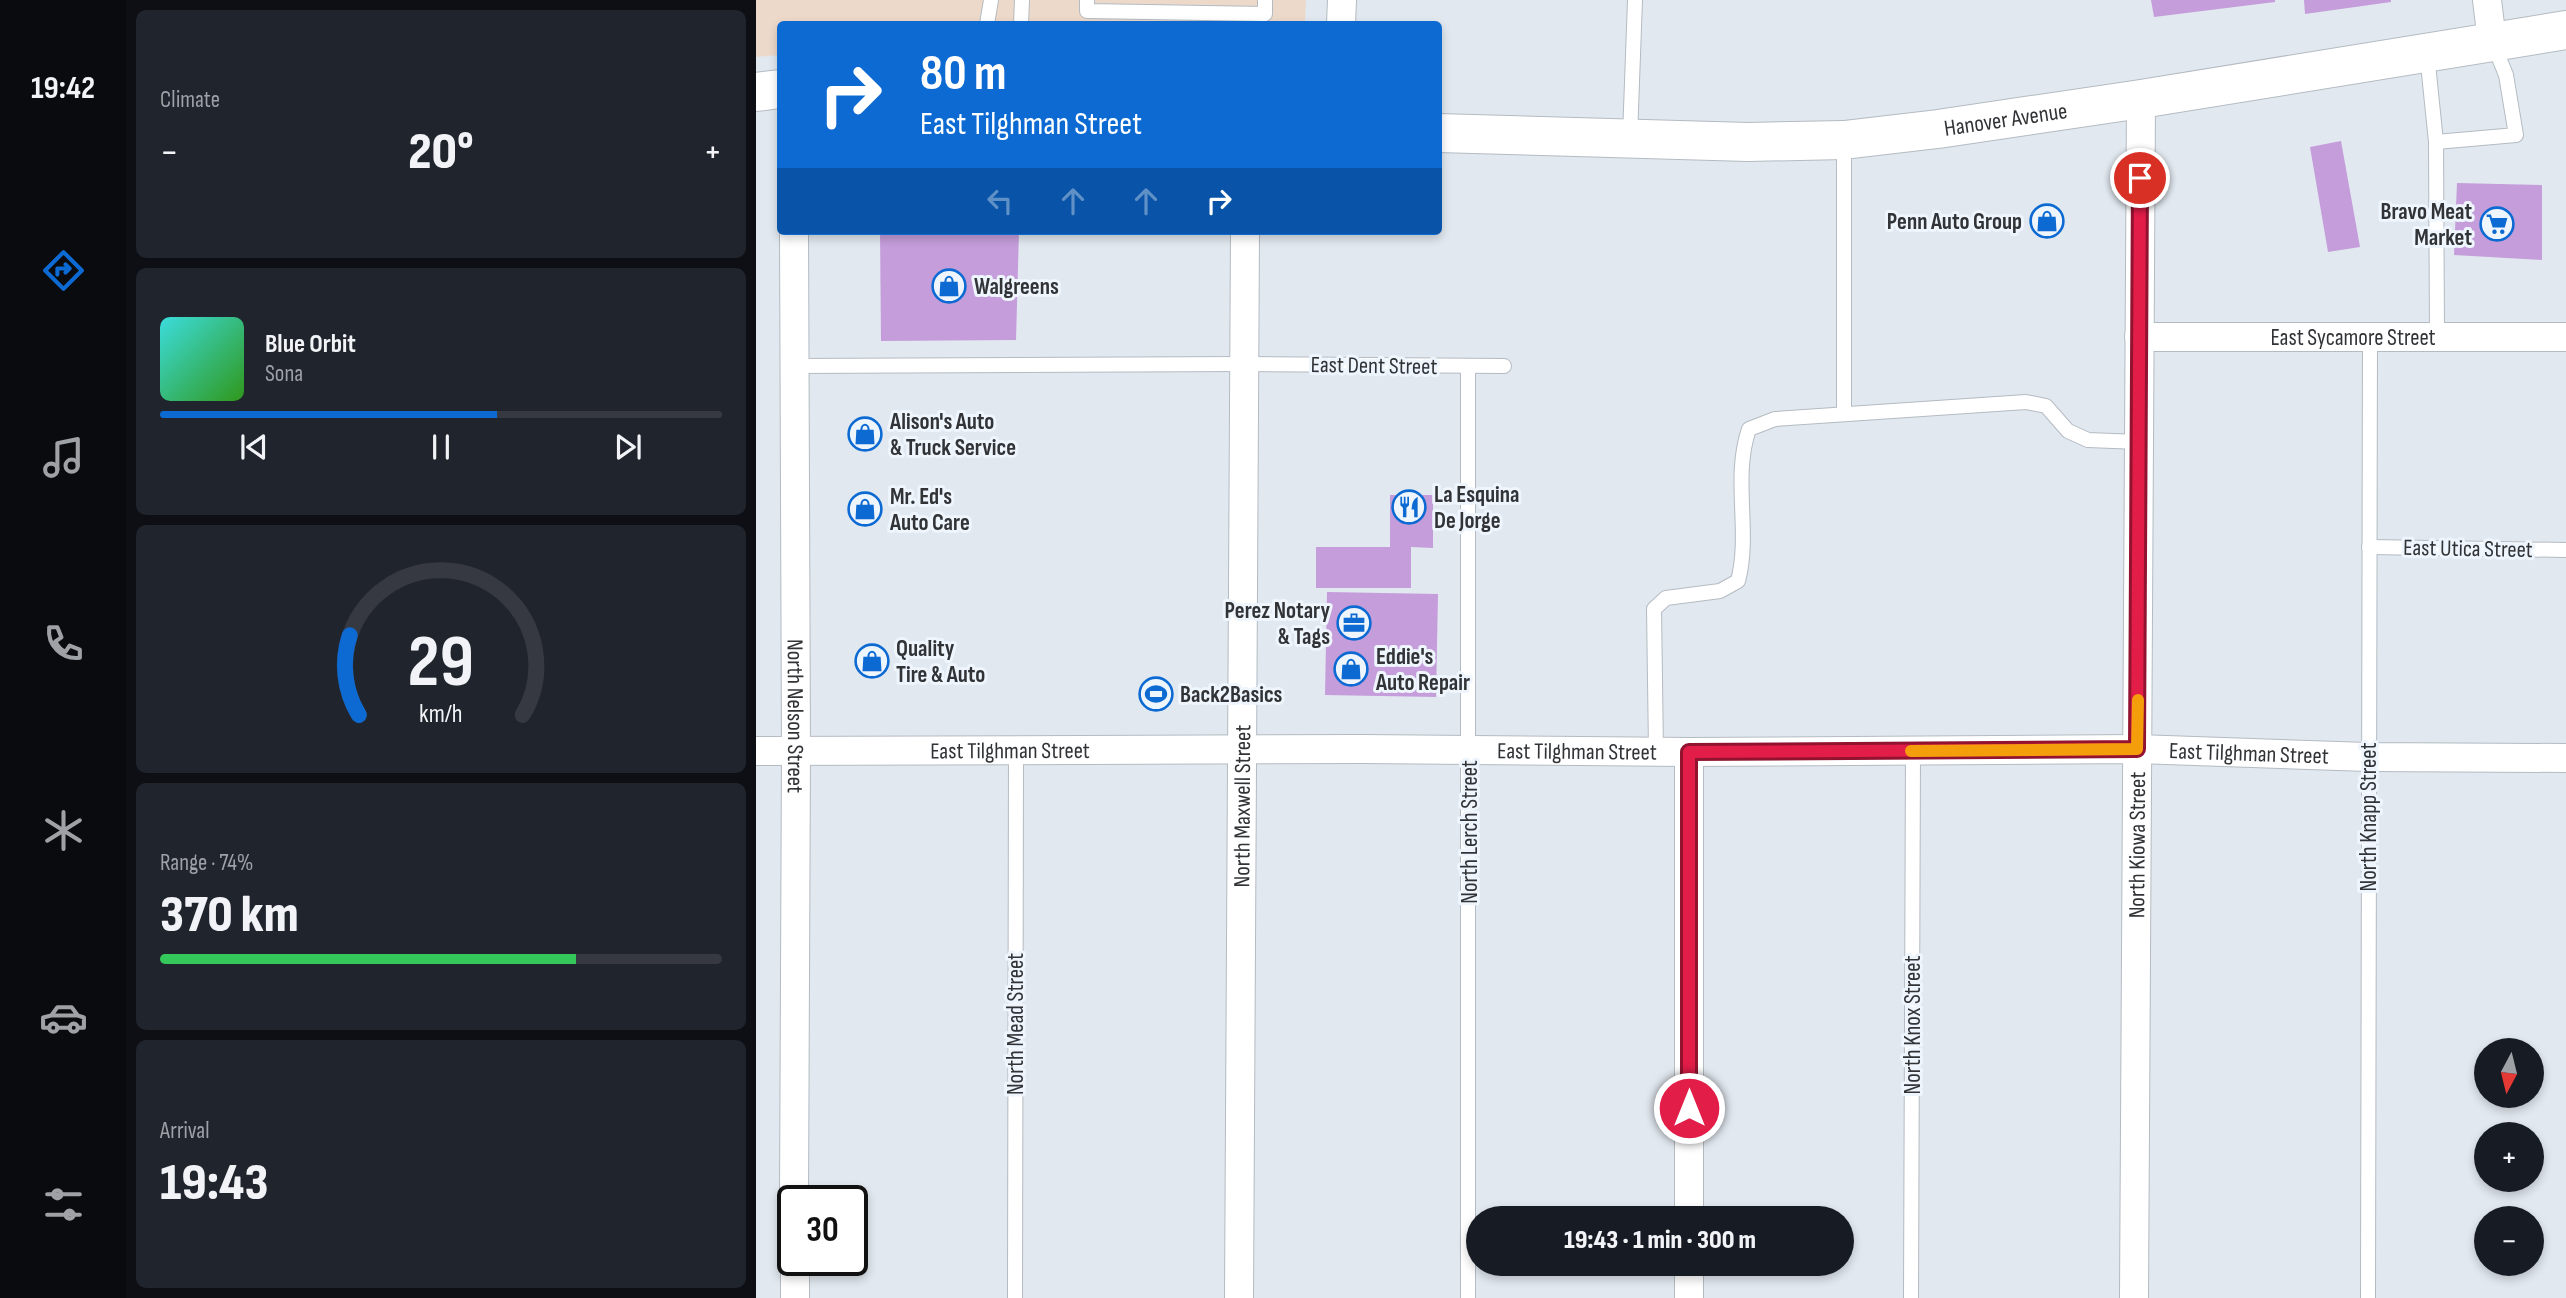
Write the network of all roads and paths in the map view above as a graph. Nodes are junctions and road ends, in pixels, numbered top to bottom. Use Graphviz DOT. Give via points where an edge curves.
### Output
graph roads {
  1 [pos="991,0"];
  2 [pos="1022,0"];
  3 [pos="1087,0"];
  4 [pos="1265,0"];
  5 [pos="1342,0"];
  6 [pos="1635,0"];
  7 [pos="2487,0"];
  8 [pos="988,21"];
  9 [pos="1020,21"];
  10 [pos="1341,21"];
  11 [pos="2566,30"];
  12 [pos="2492,41"];
  13 [pos="2427,54"];
  14 [pos="777,89"];
  15 [pos="756,92"];
  16 [pos="2140,99"];
  17 [pos="1442,133"];
  18 [pos="1630,139"];
  19 [pos="1844,140"];
  20 [pos="2436,142"];
  21 [pos="794,235"];
  22 [pos="1245,235"];
  23 [pos="2139,337"];
  24 [pos="2370,337"];
  25 [pos="2437,337"];
  26 [pos="2566,337"];
  27 [pos="1244,364"];
  28 [pos="795,366"];
  29 [pos="1468,366"];
  30 [pos="1504,366"];
  31 [pos="1844,414"];
  32 [pos="2139,442"];
  33 [pos="2369,547"];
  34 [pos="2566,550"];
  35 [pos="2137,749"];
  36 [pos="1469,750"];
  37 [pos="756,751"];
  38 [pos="796,751"];
  39 [pos="1016,751"];
  40 [pos="1241,751"];
  41 [pos="1656,751"];
  42 [pos="1913,751"];
  43 [pos="1689,752"];
  44 [pos="2368,757"];
  45 [pos="2566,758"];
  46 [pos="794,1185"];
  47 [pos="1689,1206"];
  48 [pos="795,1276"];
  49 [pos="1689,1276"];
  50 [pos="795,1298"];
  51 [pos="1015,1298"];
  52 [pos="1239,1298"];
  53 [pos="1468,1298"];
  54 [pos="1689,1298"];
  55 [pos="1911,1298"];
  56 [pos="2134,1298"];
  57 [pos="2368,1298"];
  1 -- 8 [label="lane"];
  2 -- 9 [label="lane"];
  3 -- 4 [label="lane" via="1087,10 1265,14"];
  5 -- 10 [label="street"];
  6 -- 18 [label="lane"];
  7 -- 12 [label="street"];
  11 -- 12 [label="main road, Hanover Avenue"];
  12 -- 13 [label="main road, Hanover Avenue"];
  12 -- 20 [label="lane" via="2505,75 2516,135"];
  13 -- 16 [label="main road, Hanover Avenue"];
  13 -- 20 [label="lane"];
  14 -- 15 [label="main road"];
  16 -- 19 [label="main road, Hanover Avenue"];
  16 -- 23 [label="street, North Kiowa Street"];
  17 -- 18 [label="main road, Hanover Avenue"];
  18 -- 19 [label="main road, Hanover Avenue"];
  19 -- 31 [label="lane"];
  20 -- 25 [label="lane"];
  21 -- 28 [label="street, North Nelson Street"];
  22 -- 27 [label="street, North Maxwell Street"];
  23 -- 24 [label="street, East Sycamore Street"];
  23 -- 32 [label="street, North Kiowa Street"];
  24 -- 25 [label="street, East Sycamore Street"];
  24 -- 33 [label="lane, North Knapp Street"];
  25 -- 26 [label="street, East Sycamore Street"];
  27 -- 28 [label="lane, East Dent Street"];
  27 -- 29 [label="lane, East Dent Street"];
  27 -- 40 [label="street, North Maxwell Street"];
  28 -- 38 [label="street, North Nelson Street"];
  29 -- 30 [label="lane, East Dent Street"];
  29 -- 36 [label="lane, North Lerch Street"];
  31 -- 32 [label="lane" via="2026,402 2046,406 2068,432 2088,440"];
  31 -- 41 [label="lane" via="1775,419 1749,429 1743,445 1744,560 1738,581 1720,591 1666,598 1654,609"];
  32 -- 35 [label="street, North Kiowa Street"];
  33 -- 34 [label="lane, East Utica Street"];
  33 -- 44 [label="lane, North Knapp Street"];
  35 -- 42 [label="street, East Tilghman Street"];
  35 -- 44 [label="street, East Tilghman Street"];
  35 -- 56 [label="street, North Kiowa Street"];
  36 -- 40 [label="street, East Tilghman Street"];
  36 -- 41 [label="street, East Tilghman Street"];
  36 -- 53 [label="lane, North Lerch Street"];
  37 -- 38 [label="street, East Tilghman Street"];
  38 -- 39 [label="street, East Tilghman Street"];
  38 -- 46 [label="street, North Nelson Street"];
  39 -- 40 [label="street, East Tilghman Street"];
  39 -- 51 [label="lane, North Mead Street"];
  40 -- 52 [label="street, North Maxwell Street"];
  41 -- 43 [label="street, East Tilghman Street"];
  42 -- 43 [label="street, East Tilghman Street"];
  42 -- 55 [label="lane, North Knox Street"];
  43 -- 47 [label="street"];
  44 -- 45 [label="street, East Tilghman Street"];
  44 -- 57 [label="lane, North Knapp Street"];
  48 -- 50 [label="street"];
  49 -- 54 [label="street"];
}
